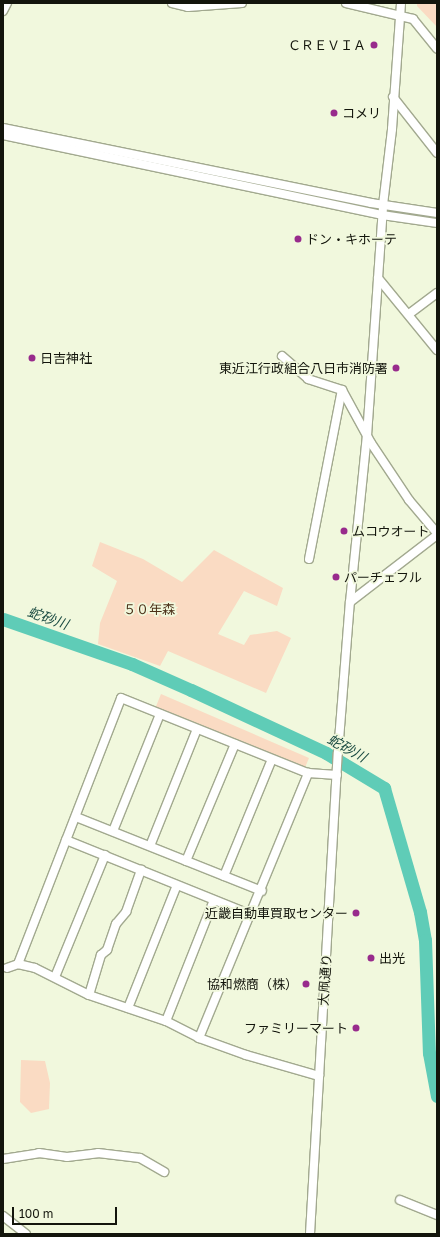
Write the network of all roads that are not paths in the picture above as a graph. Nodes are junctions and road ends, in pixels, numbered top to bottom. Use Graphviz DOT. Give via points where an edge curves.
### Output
graph roads {
  1 [pos="7,3"];
  2 [pos="172,3"];
  3 [pos="242,3"];
  4 [pos="346,3"];
  5 [pos="401,3"];
  6 [pos="3,11"];
  7 [pos="400,15"];
  8 [pos="437,50"];
  9 [pos="393,97"];
  10 [pos="3,128"];
  11 [pos="3,135"];
  12 [pos="437,153"];
  13 [pos="383,205"];
  14 [pos="437,213"];
  15 [pos="382,215"];
  16 [pos="437,223"];
  17 [pos="378,278"];
  18 [pos="437,293"];
  19 [pos="409,314"];
  20 [pos="437,350"];
  21 [pos="282,356"];
  22 [pos="342,390"];
  23 [pos="367,436"];
  24 [pos="437,534"];
  25 [pos="309,559"];
  26 [pos="350,602"];
  27 [pos="160,714"];
  28 [pos="197,729"];
  29 [pos="235,744"];
  30 [pos="272,759"];
  31 [pos="308,773"];
  32 [pos="337,775"];
  33 [pos="76,817"];
  34 [pos="113,831"];
  35 [pos="66,840"];
  36 [pos="150,846"];
  37 [pos="105,855"];
  38 [pos="186,861"];
  39 [pos="141,870"];
  40 [pos="224,876"];
  41 [pos="177,885"];
  42 [pos="262,891"];
  43 [pos="214,900"];
  44 [pos="249,914"];
  45 [pos="18,964"];
  46 [pos="6,968"];
  47 [pos="55,977"];
  48 [pos="89,996"];
  49 [pos="128,1008"];
  50 [pos="166,1021"];
  51 [pos="199,1038"];
  52 [pos="319,1076"];
  53 [pos="3,1159"];
  54 [pos="164,1172"];
  55 [pos="400,1200"];
  56 [pos="437,1215"];
  57 [pos="3,1216"];
  58 [pos="26,1234"];
  59 [pos="310,1234"];
  1 -- 6 [label="street"];
  2 -- 3 [label="street" via="188,7"];
  4 -- 7 [label="street"];
  5 -- 7 [label="street, 大凧通り"];
  7 -- 8 [label="street" via="413,19"];
  7 -- 9 [label="street, 大凧通り"];
  9 -- 12 [label="street"];
  9 -- 13 [label="street, 大凧通り"];
  10 -- 13 [label="street"];
  11 -- 15 [label="street"];
  13 -- 14 [label="street"];
  13 -- 15 [label="street, 大凧通り"];
  15 -- 16 [label="street"];
  15 -- 17 [label="street, 大凧通り"];
  17 -- 19 [label="street"];
  17 -- 23 [label="street, 大凧通り"];
  18 -- 19 [label="street"];
  19 -- 20 [label="street"];
  21 -- 22 [label="street" via="308,379"];
  22 -- 23 [label="street"];
  22 -- 25 [label="street"];
  23 -- 24 [label="street" via="409,500"];
  23 -- 26 [label="street, 大凧通り"];
  24 -- 26 [label="street"];
  26 -- 32 [label="street, 大凧通り"];
  27 -- 28 [label="street"];
  27 -- 33 [label="street" via="122,698"];
  27 -- 34 [label="street"];
  28 -- 29 [label="street"];
  28 -- 36 [label="street"];
  29 -- 30 [label="street"];
  29 -- 38 [label="street"];
  30 -- 31 [label="street"];
  30 -- 40 [label="street"];
  31 -- 32 [label="street"];
  31 -- 42 [label="street"];
  32 -- 52 [label="street, 大凧通り"];
  33 -- 34 [label="street"];
  33 -- 35 [label="street"];
  34 -- 36 [label="street"];
  35 -- 37 [label="street"];
  35 -- 45 [label="street"];
  36 -- 38 [label="street"];
  37 -- 39 [label="street"];
  37 -- 47 [label="street"];
  38 -- 40 [label="street"];
  39 -- 41 [label="street"];
  39 -- 48 [label="street" via="126,912 116,924 107,950 101,955"];
  40 -- 42 [label="street"];
  41 -- 43 [label="street"];
  41 -- 49 [label="street"];
  42 -- 44 [label="street"];
  43 -- 44 [label="street"];
  43 -- 50 [label="street"];
  44 -- 51 [label="street"];
  45 -- 46 [label="street"];
  45 -- 47 [label="street"];
  47 -- 48 [label="street"];
  48 -- 49 [label="street"];
  49 -- 50 [label="street"];
  50 -- 51 [label="street"];
  51 -- 52 [label="street" via="296,1072"];
  52 -- 59 [label="street, 大凧通り"];
  53 -- 54 [label="street" via="34,1153 67,1157 98,1153 140,1158"];
  55 -- 56 [label="street"];
  57 -- 58 [label="street"];
}
